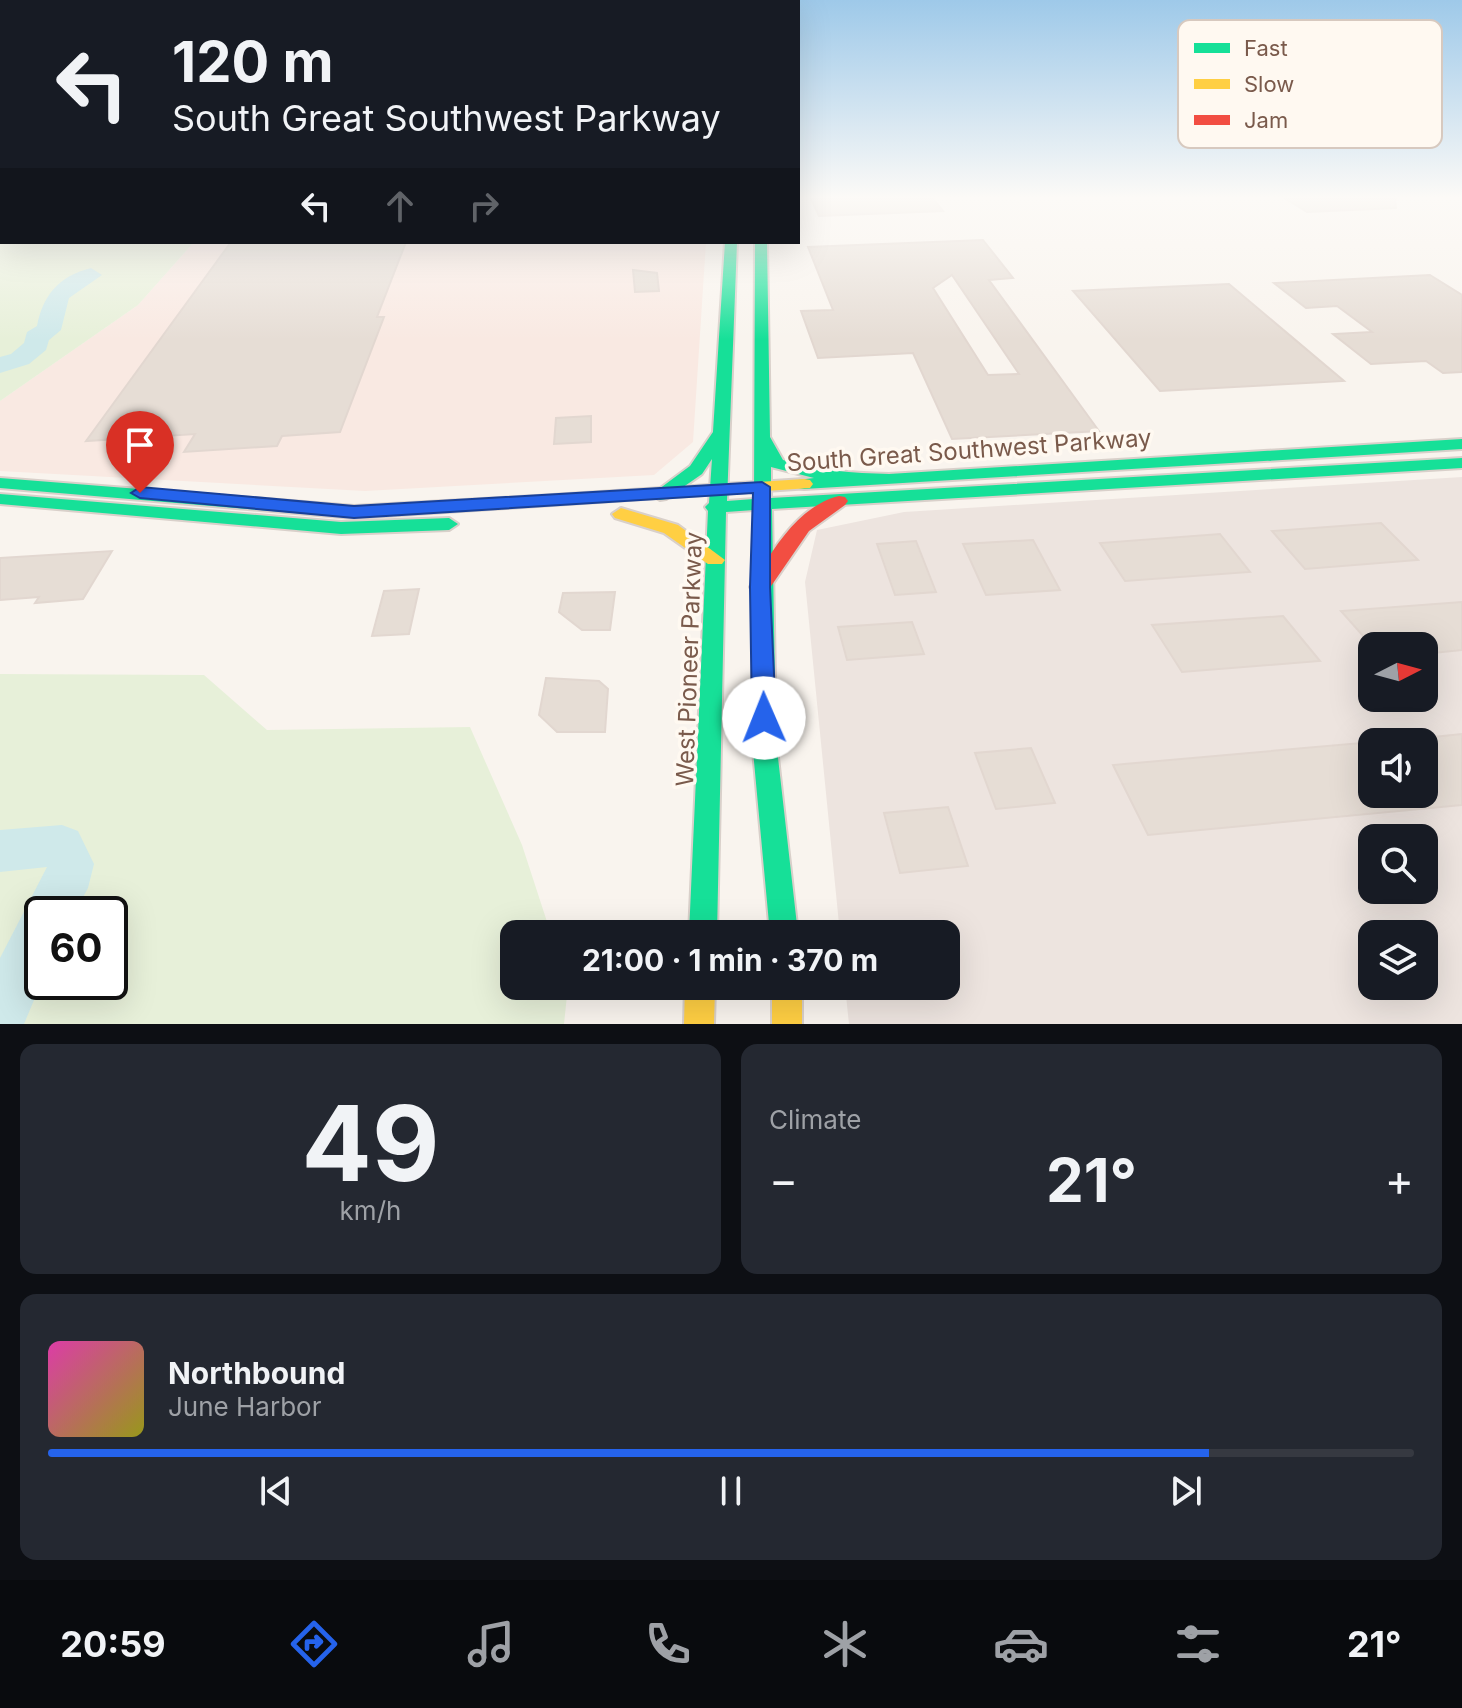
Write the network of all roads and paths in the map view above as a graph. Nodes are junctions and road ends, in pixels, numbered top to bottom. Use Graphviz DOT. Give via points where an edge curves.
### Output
graph roads {
  1 [pos="731,245"];
  2 [pos="761,245"];
  3 [pos="723,429"];
  4 [pos="761,434"];
  5 [pos="1462,444"];
  6 [pos="1462,463"];
  7 [pos="897,479"];
  8 [pos="0,483"];
  9 [pos="660,495"];
  10 [pos="761,496"];
  11 [pos="0,499"];
  12 [pos="719,499"];
  13 [pos="839,501"];
  14 [pos="621,514"];
  15 [pos="715,560"];
  16 [pos="760,587"];
  17 [pos="703,920"];
  18 [pos="783,920"];
  19 [pos="700,1000"];
  20 [pos="787,1000"];
  21 [pos="699,1024"];
  22 [pos="787,1024"];
  1 -- 3 [label="main road, West Pioneer Parkway"];
  2 -- 4 [label="main road"];
  3 -- 9 [label="main road" via="687,482"];
  3 -- 12 [label="main road, West Pioneer Parkway"];
  4 -- 7 [label="main road" via="776,463 800,473"];
  4 -- 10 [label="main road"];
  5 -- 7 [label="main road, South Great Southwest Parkway"];
  6 -- 13 [label="main road, South Great Southwest Parkway"];
  7 -- 10 [label="main road, South Great Southwest Parkway"];
  8 -- 9 [label="main road, South Great Southwest Parkway" via="354,512"];
  9 -- 12 [label="main road, South Great Southwest Parkway"];
  10 -- 12 [label="main road, South Great Southwest Parkway"];
  10 -- 13 [label="main road, South Great Southwest Parkway"];
  10 -- 16 [label="main road"];
  11 -- 14 [label="main road, South Great Southwest Parkway" via="341,528"];
  12 -- 14 [label="main road, South Great Southwest Parkway"];
  12 -- 15 [label="main road, West Pioneer Parkway"];
  13 -- 16 [label="main road" via="806,518"];
  14 -- 15 [label="main road" via="655,520 689,537"];
  15 -- 17 [label="main road, West Pioneer Parkway"];
  16 -- 18 [label="main road" via="764,742"];
  19 -- 21 [label="main road"];
  20 -- 22 [label="main road"];
}
